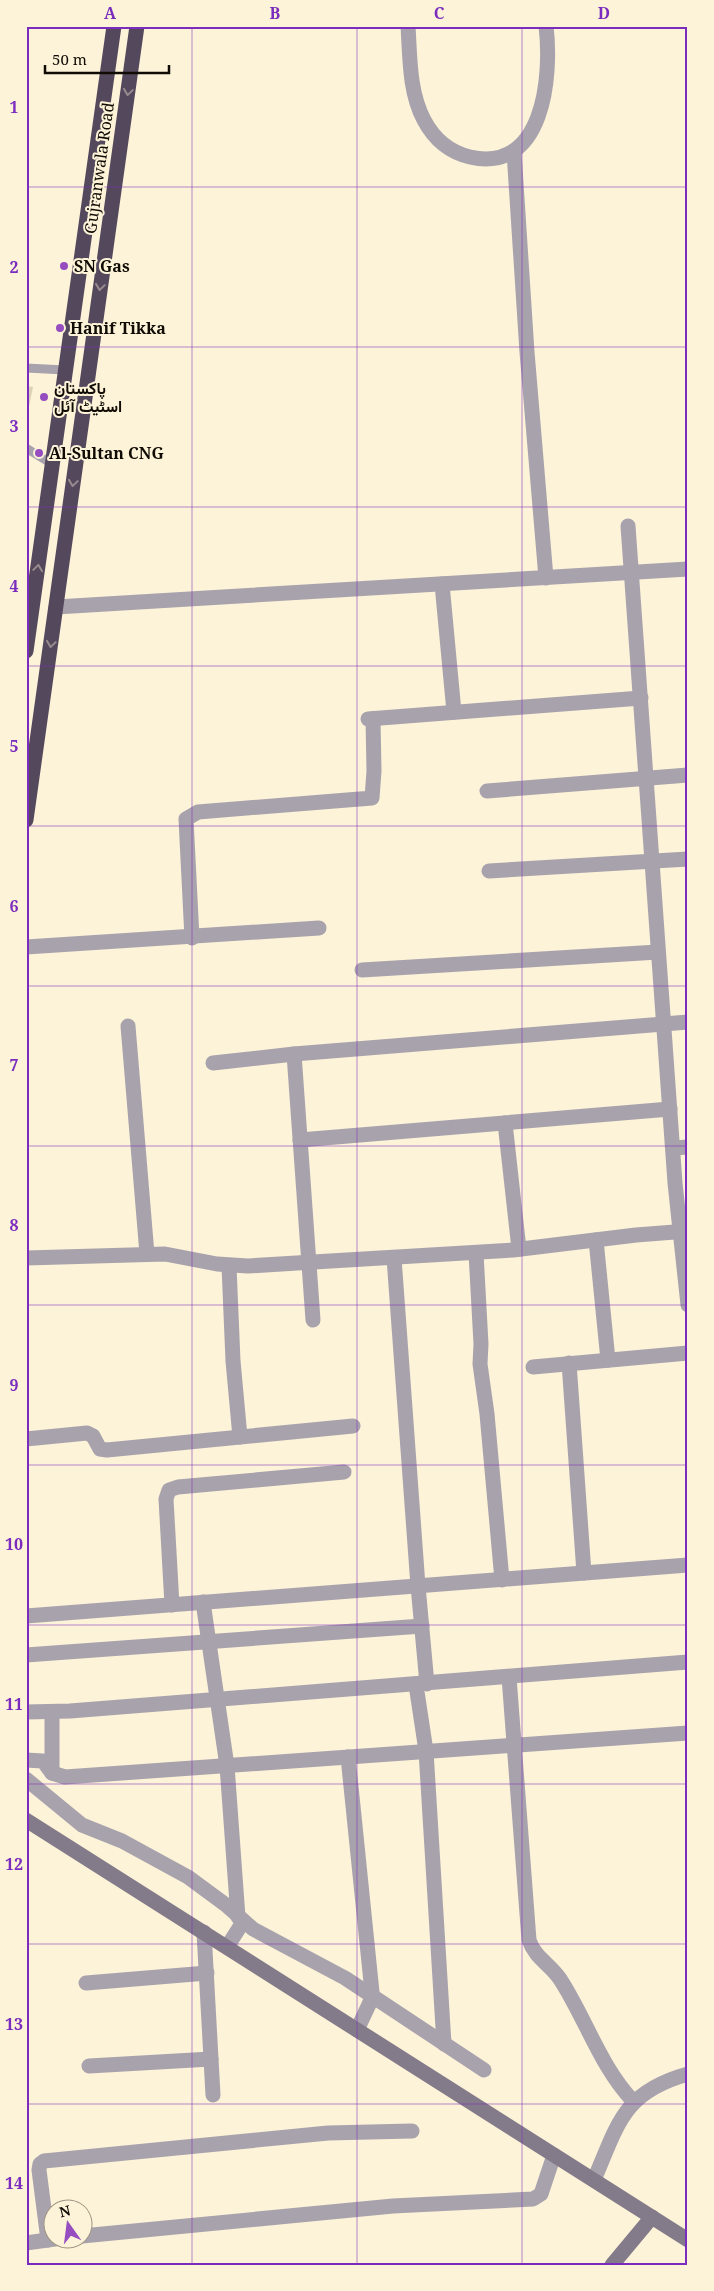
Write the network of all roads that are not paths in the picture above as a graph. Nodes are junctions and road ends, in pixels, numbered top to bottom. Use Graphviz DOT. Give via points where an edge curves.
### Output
graph roads {
  1 [pos="114,26"];
  2 [pos="137,26"];
  3 [pos="408,26"];
  4 [pos="546,26"];
  5 [pos="514,152"];
  6 [pos="26,368"];
  7 [pos="65,370"];
  8 [pos="88,375"];
  9 [pos="26,448"];
  10 [pos="52,464"];
  11 [pos="628,526"];
  12 [pos="688,569"];
  13 [pos="632,573"];
  14 [pos="546,578"];
  15 [pos="442,584"];
  16 [pos="56,607"];
  17 [pos="29,611"];
  18 [pos="26,651"];
  19 [pos="641,698"];
  20 [pos="454,712"];
  21 [pos="688,775"];
  22 [pos="646,778"];
  23 [pos="487,791"];
  24 [pos="26,820"];
  25 [pos="688,859"];
  26 [pos="652,862"];
  27 [pos="490,871"];
  28 [pos="319,928"];
  29 [pos="192,938"];
  30 [pos="26,948"];
  31 [pos="658,952"];
  32 [pos="362,970"];
  33 [pos="688,1022"];
  34 [pos="663,1024"];
  35 [pos="128,1026"];
  36 [pos="294,1054"];
  37 [pos="213,1063"];
  38 [pos="670,1109"];
  39 [pos="505,1122"];
  40 [pos="300,1140"];
  41 [pos="680,1147"];
  42 [pos="684,1232"];
  43 [pos="596,1240"];
  44 [pos="519,1249"];
  45 [pos="476,1253"];
  46 [pos="146,1254"];
  47 [pos="26,1258"];
  48 [pos="394,1258"];
  49 [pos="309,1263"];
  50 [pos="229,1266"];
  51 [pos="688,1306"];
  52 [pos="313,1320"];
  53 [pos="688,1353"];
  54 [pos="608,1360"];
  55 [pos="569,1364"];
  56 [pos="533,1367"];
  57 [pos="353,1426"];
  58 [pos="240,1437"];
  59 [pos="26,1439"];
  60 [pos="344,1472"];
  61 [pos="688,1565"];
  62 [pos="584,1573"];
  63 [pos="502,1580"];
  64 [pos="418,1586"];
  65 [pos="204,1602"];
  66 [pos="172,1605"];
  67 [pos="26,1616"];
  68 [pos="422,1626"];
  69 [pos="209,1641"];
  70 [pos="26,1655"];
  71 [pos="688,1662"];
  72 [pos="509,1677"];
  73 [pos="422,1684"];
  74 [pos="218,1700"];
  75 [pos="26,1712"];
  76 [pos="52,1712"];
  77 [pos="688,1733"];
  78 [pos="515,1745"];
  79 [pos="426,1751"];
  80 [pos="348,1757"];
  81 [pos="26,1760"];
  82 [pos="227,1766"];
  83 [pos="52,1773"];
  84 [pos="26,1779"];
  85 [pos="26,1820"];
  86 [pos="240,1919"];
  87 [pos="204,1932"];
  88 [pos="227,1947"];
  89 [pos="206,1973"];
  90 [pos="86,1983"];
  91 [pos="372,1998"];
  92 [pos="358,2030"];
  93 [pos="444,2044"];
  94 [pos="211,2059"];
  95 [pos="89,2066"];
  96 [pos="484,2070"];
  97 [pos="688,2074"];
  98 [pos="213,2095"];
  99 [pos="633,2102"];
  100 [pos="412,2131"];
  101 [pos="554,2155"];
  102 [pos="594,2180"];
  103 [pos="45,2198"];
  104 [pos="652,2217"];
  105 [pos="92,2235"];
  106 [pos="688,2240"];
  107 [pos="42,2241"];
  108 [pos="26,2243"];
  109 [pos="612,2265"];
  1 -- 7 [label="highway, Gujranwala Road"];
  2 -- 8 [label="highway, Gujranwala Road, one-way"];
  3 -- 5 [label="street" via="416,102 430,132 440,142 465,155 488,158"];
  4 -- 5 [label="street" via="548,56 540,114 527,140"];
  5 -- 14 [label="street"];
  6 -- 7 [label="lane"];
  7 -- 8 [label="highway"];
  7 -- 10 [label="highway, Gujranwala Road"];
  8 -- 16 [label="highway, Gujranwala Road, one-way"];
  9 -- 10 [label="lane"];
  17 -- 10 [label="highway, Gujranwala Road, one-way"];
  11 -- 13 [label="street"];
  12 -- 13 [label="street"];
  13 -- 14 [label="street"];
  13 -- 19 [label="street"];
  14 -- 15 [label="street"];
  15 -- 16 [label="street"];
  15 -- 20 [label="street"];
  16 -- 24 [label="highway, Gujranwala Road, one-way"];
  17 -- 18 [label="highway, Gujranwala Road"];
  19 -- 20 [label="street"];
  19 -- 22 [label="street"];
  20 -- 29 [label="street" via="371,719 374,792 369,800 198,812 186,819"];
  21 -- 22 [label="street"];
  22 -- 23 [label="street"];
  22 -- 26 [label="street"];
  25 -- 26 [label="street"];
  26 -- 27 [label="street"];
  26 -- 31 [label="street"];
  28 -- 29 [label="street"];
  29 -- 30 [label="street"];
  31 -- 32 [label="street"];
  31 -- 34 [label="street"];
  33 -- 34 [label="street"];
  34 -- 36 [label="street"];
  34 -- 38 [label="street"];
  35 -- 46 [label="street"];
  36 -- 37 [label="street"];
  36 -- 40 [label="street"];
  38 -- 39 [label="street"];
  38 -- 41 [label="street"];
  39 -- 40 [label="street"];
  39 -- 44 [label="street"];
  40 -- 49 [label="street"];
  41 -- 42 [label="street"];
  42 -- 43 [label="street"];
  42 -- 51 [label="street"];
  43 -- 44 [label="street"];
  43 -- 54 [label="street"];
  44 -- 45 [label="street"];
  45 -- 48 [label="street"];
  45 -- 63 [label="street" via="482,1391"];
  46 -- 47 [label="street"];
  46 -- 50 [label="street" via="165,1254"];
  48 -- 49 [label="street"];
  48 -- 64 [label="street"];
  49 -- 50 [label="street"];
  49 -- 52 [label="street"];
  50 -- 58 [label="street"];
  53 -- 54 [label="street"];
  54 -- 55 [label="street"];
  55 -- 56 [label="street"];
  55 -- 62 [label="street"];
  57 -- 58 [label="street"];
  58 -- 59 [label="street" via="107,1450 100,1448 93,1436 87,1433"];
  60 -- 66 [label="street" via="169,1490 166,1499"];
  61 -- 62 [label="street"];
  62 -- 63 [label="street"];
  63 -- 64 [label="street"];
  64 -- 65 [label="street"];
  64 -- 68 [label="street"];
  65 -- 66 [label="street"];
  65 -- 69 [label="street"];
  66 -- 67 [label="street"];
  68 -- 69 [label="street"];
  68 -- 73 [label="street"];
  69 -- 70 [label="street"];
  69 -- 74 [label="street"];
  71 -- 72 [label="street"];
  72 -- 73 [label="street"];
  72 -- 78 [label="street"];
  73 -- 74 [label="street"];
  73 -- 79 [label="street"];
  74 -- 76 [label="street"];
  74 -- 82 [label="street"];
  75 -- 76 [label="street"];
  76 -- 83 [label="street"];
  77 -- 78 [label="street"];
  78 -- 79 [label="street"];
  78 -- 99 [label="street" via="531,1944 537,1956 560,1980 612,2076"];
  79 -- 80 [label="street"];
  79 -- 93 [label="street"];
  80 -- 82 [label="street"];
  80 -- 91 [label="street"];
  81 -- 83 [label="street" via="43,1761"];
  82 -- 83 [label="street" via="65,1777"];
  82 -- 86 [label="street"];
  84 -- 86 [label="street" via="82,1825 122,1841 188,1877"];
  85 -- 87 [label="main road"];
  86 -- 88 [label="street"];
  86 -- 91 [label="street" via="289,1950 339,1974"];
  87 -- 88 [label="main road"];
  87 -- 89 [label="street"];
  88 -- 92 [label="main road"];
  89 -- 90 [label="street"];
  89 -- 94 [label="street"];
  91 -- 92 [label="street"];
  91 -- 93 [label="street"];
  92 -- 101 [label="main road"];
  93 -- 96 [label="street"];
  94 -- 95 [label="street"];
  94 -- 98 [label="street"];
  97 -- 99 [label="street" via="659,2083"];
  99 -- 102 [label="street" via="620,2118"];
  100 -- 103 [label="street" via="328,2133 44,2160 39,2170"];
  101 -- 102 [label="main road"];
  101 -- 105 [label="street" via="541,2194 533,2198 393,2206"];
  102 -- 104 [label="main road"];
  104 -- 106 [label="main road"];
  104 -- 109 [label="main road"];
  107 -- 108 [label="street"];
}
